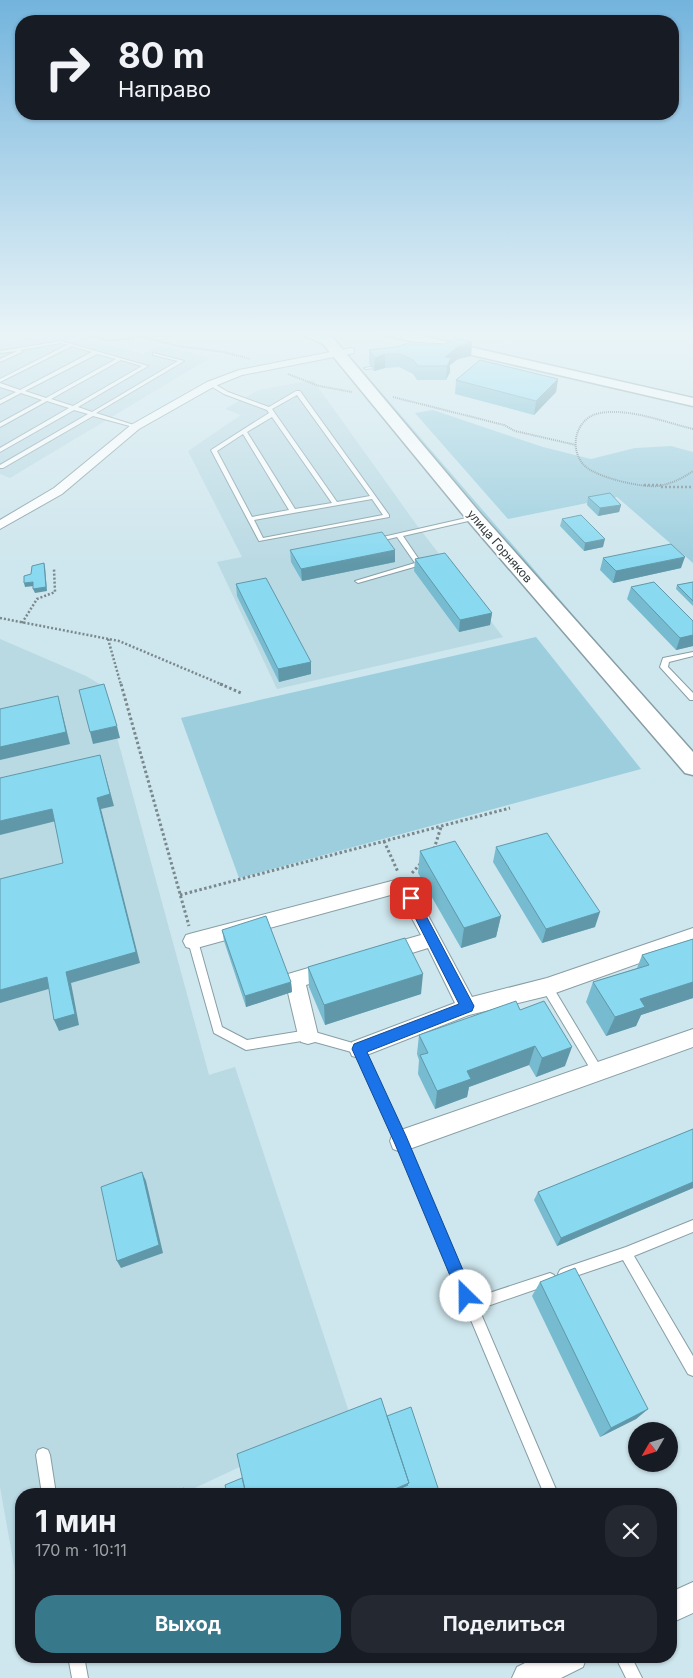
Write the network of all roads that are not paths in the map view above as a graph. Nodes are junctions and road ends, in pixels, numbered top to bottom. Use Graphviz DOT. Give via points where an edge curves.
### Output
graph roads {
  1 [pos="29,409"];
  2 [pos="71,409"];
  3 [pos="77,409"];
  4 [pos="100,409"];
  5 [pos="166,409"];
  6 [pos="266,409"];
  7 [pos="272,409"];
  8 [pos="310,409"];
  9 [pos="384,409"];
  10 [pos="403,409"];
  11 [pos="270,411"];
  12 [pos="92,414"];
  13 [pos="0,425"];
  14 [pos="134,427"];
  15 [pos="244,431"];
  16 [pos="0,450"];
  17 [pos="1,467"];
  18 [pos="373,496"];
  19 [pos="335,503"];
  20 [pos="293,511"];
  21 [pos="475,518"];
  22 [pos="250,519"];
  23 [pos="3,521"];
  24 [pos="399,535"];
  25 [pos="365,543"];
  26 [pos="358,581"];
  27 [pos="693,654"];
  28 [pos="693,698"];
  29 [pos="693,744"];
  30 [pos="693,767"];
  31 [pos="693,936"];
  32 [pos="433,939"];
  33 [pos="193,941"];
  34 [pos="371,958"];
  35 [pos="352,963"];
  36 [pos="547,986"];
  37 [pos="467,1006"];
  38 [pos="308,1035"];
  39 [pos="693,1038"];
  40 [pos="359,1049"];
  41 [pos="598,1072"];
  42 [pos="401,1141"];
  43 [pos="693,1226"];
  44 [pos="626,1253"];
  45 [pos="470,1306"];
  46 [pos="689,1352"];
  47 [pos="693,1369"];
  48 [pos="43,1455"];
  49 [pos="49,1488"];
  50 [pos="549,1488"];
  51 [pos="693,1597"];
  52 [pos="677,1605"];
  53 [pos="77,1663"];
  54 [pos="558,1663"];
  55 [pos="627,1663"];
  56 [pos="80,1678"];
  57 [pos="528,1678"];
  58 [pos="634,1678"];
  1 -- 13 [label="lane"];
  2 -- 16 [label="lane"];
  3 -- 12 [label="lane"];
  4 -- 12 [label="lane"];
  5 -- 14 [label="street"];
  6 -- 11 [label="lane"];
  7 -- 11 [label="lane"];
  8 -- 18 [label="lane"];
  9 -- 21 [label="street, улица Горняков"];
  10 -- 29 [label="street, улица Горняков"];
  11 -- 15 [label="lane"];
  11 -- 19 [label="lane"];
  12 -- 14 [label="lane"];
  12 -- 17 [label="lane"];
  14 -- 23 [label="street" via="58,491"];
  15 -- 20 [label="lane"];
  15 -- 22 [label="lane" via="214,450"];
  18 -- 19 [label="lane"];
  18 -- 22 [label="lane" via="387,516 261,540"];
  19 -- 20 [label="lane"];
  20 -- 22 [label="lane"];
  21 -- 24 [label="lane"];
  21 -- 30 [label="street, улица Горняков"];
  24 -- 25 [label="lane"];
  24 -- 26 [label="lane" via="419,564"];
  27 -- 28 [label="lane" via="666,660 664,667"];
  31 -- 36 [label="street"];
  32 -- 33 [label="street" via="404,885"];
  32 -- 34 [label="street"];
  32 -- 37 [label="street"];
  33 -- 38 [label="lane" via="218,1030 246,1045"];
  35 -- 38 [label="street" via="295,980"];
  36 -- 37 [label="street"];
  36 -- 41 [label="lane"];
  37 -- 40 [label="street"];
  38 -- 40 [label="lane"];
  39 -- 41 [label="street"];
  40 -- 42 [label="lane"];
  41 -- 42 [label="street"];
  42 -- 45 [label="lane"];
  43 -- 44 [label="lane"];
  44 -- 45 [label="lane"];
  44 -- 46 [label="lane"];
  45 -- 50 [label="lane"];
  46 -- 47 [label="lane"];
  48 -- 49 [label="lane"];
  51 -- 52 [label="street"];
  53 -- 56 [label="lane"];
  54 -- 57 [label="street"];
  55 -- 58 [label="lane"];
}
